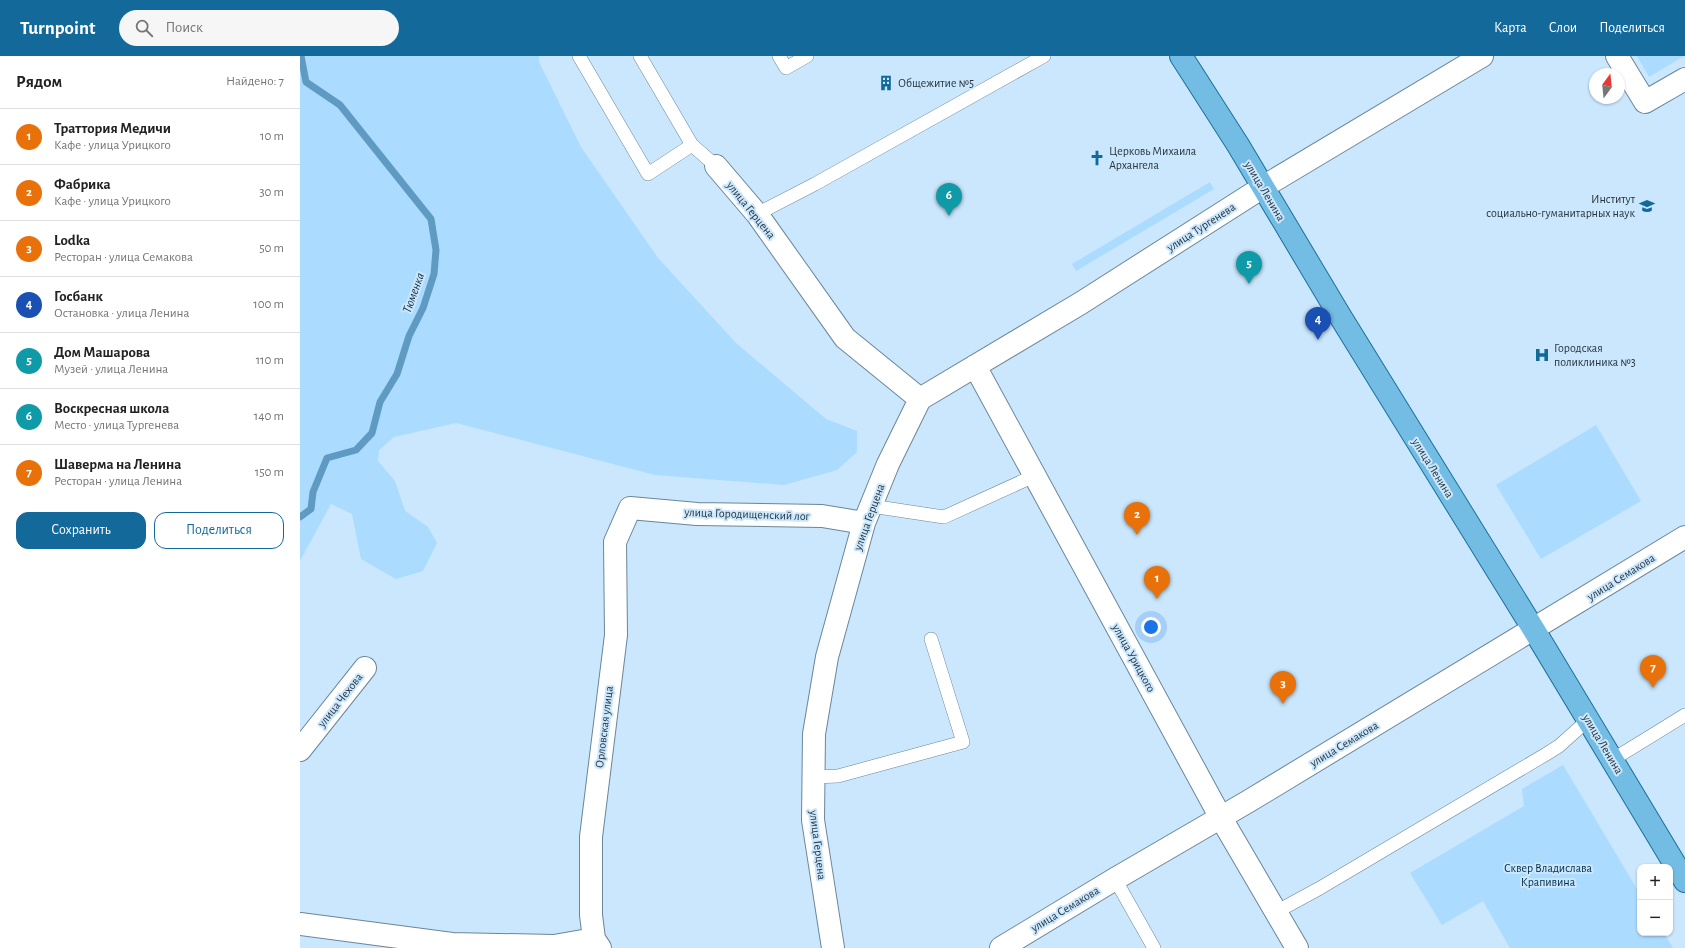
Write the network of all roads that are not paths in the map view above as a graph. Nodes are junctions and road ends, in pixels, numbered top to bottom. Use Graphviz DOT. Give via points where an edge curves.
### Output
graph roads {
  1 [pos="578,56"];
  2 [pos="640,56"];
  3 [pos="779,56"];
  4 [pos="807,56"];
  5 [pos="1044,56"];
  6 [pos="1181,56"];
  7 [pos="1482,56"];
  8 [pos="1617,56"];
  9 [pos="1030,59"];
  10 [pos="1685,79"];
  11 [pos="692,145"];
  12 [pos="716,166"];
  13 [pos="1263,187"];
  14 [pos="757,214"];
  15 [pos="975,366"];
  16 [pos="920,398"];
  17 [pos="1034,476"];
  18 [pos="630,508"];
  19 [pos="867,514"];
  20 [pos="1685,537"];
  21 [pos="1534,630"];
  22 [pos="931,640"];
  23 [pos="365,668"];
  24 [pos="1685,715"];
  25 [pos="1588,720"];
  26 [pos="300,750"];
  27 [pos="1612,760"];
  28 [pos="813,777"];
  29 [pos="1221,818"];
  30 [pos="1115,879"];
  31 [pos="1685,881"];
  32 [pos="1276,912"];
  33 [pos="300,924"];
  34 [pos="597,944"];
  35 [pos="452,946"];
  36 [pos="833,948"];
  37 [pos="1001,948"];
  38 [pos="1154,948"];
  39 [pos="1297,948"];
  1 -- 11 [label="lane" via="648,174"];
  2 -- 11 [label="lane"];
  3 -- 4 [label="lane" via="786,68"];
  5 -- 9 [label="lane"];
  6 -- 13 [label="main road, улица Ленина"];
  7 -- 13 [label="street, улица Тургенева"];
  8 -- 10 [label="street" via="1645,102"];
  9 -- 14 [label="lane" via="815,184"];
  11 -- 12 [label="lane"];
  12 -- 14 [label="street, улица Герцена"];
  13 -- 15 [label="street, улица Тургенева" via="1106,288"];
  13 -- 21 [label="main road, улица Ленина"];
  14 -- 16 [label="street, улица Герцена" via="845,338"];
  15 -- 16 [label="street, улица Тургенева"];
  15 -- 17 [label="street, улица Урицкого"];
  16 -- 19 [label="street, улица Герцена"];
  17 -- 19 [label="lane" via="944,517"];
  17 -- 29 [label="street, улица Урицкого"];
  18 -- 19 [label="street, улица Городищенский лог" via="697,514"];
  18 -- 34 [label="street, Орловская улица" via="615,542 616,635 591,837 591,915"];
  19 -- 28 [label="street, улица Герцена" via="827,657 814,734"];
  20 -- 21 [label="street, улица Семакова"];
  21 -- 25 [label="main road, улица Ленина"];
  21 -- 29 [label="street, улица Семакова"];
  22 -- 28 [label="lane" via="964,742 838,776"];
  23 -- 26 [label="street, улица Чехова"];
  24 -- 27 [label="lane"];
  25 -- 27 [label="main road, улица Ленина"];
  25 -- 32 [label="lane" via="1554,750"];
  27 -- 31 [label="main road, улица Ленина"];
  28 -- 36 [label="street, улица Герцена" via="813,820"];
  29 -- 30 [label="street, улица Семакова"];
  29 -- 32 [label="street, улица Урицкого"];
  30 -- 37 [label="street, улица Семакова"];
  30 -- 38 [label="lane"];
  32 -- 39 [label="street, улица Урицкого"];
  33 -- 35 [label="street"];
  34 -- 35 [label="street"];
}
